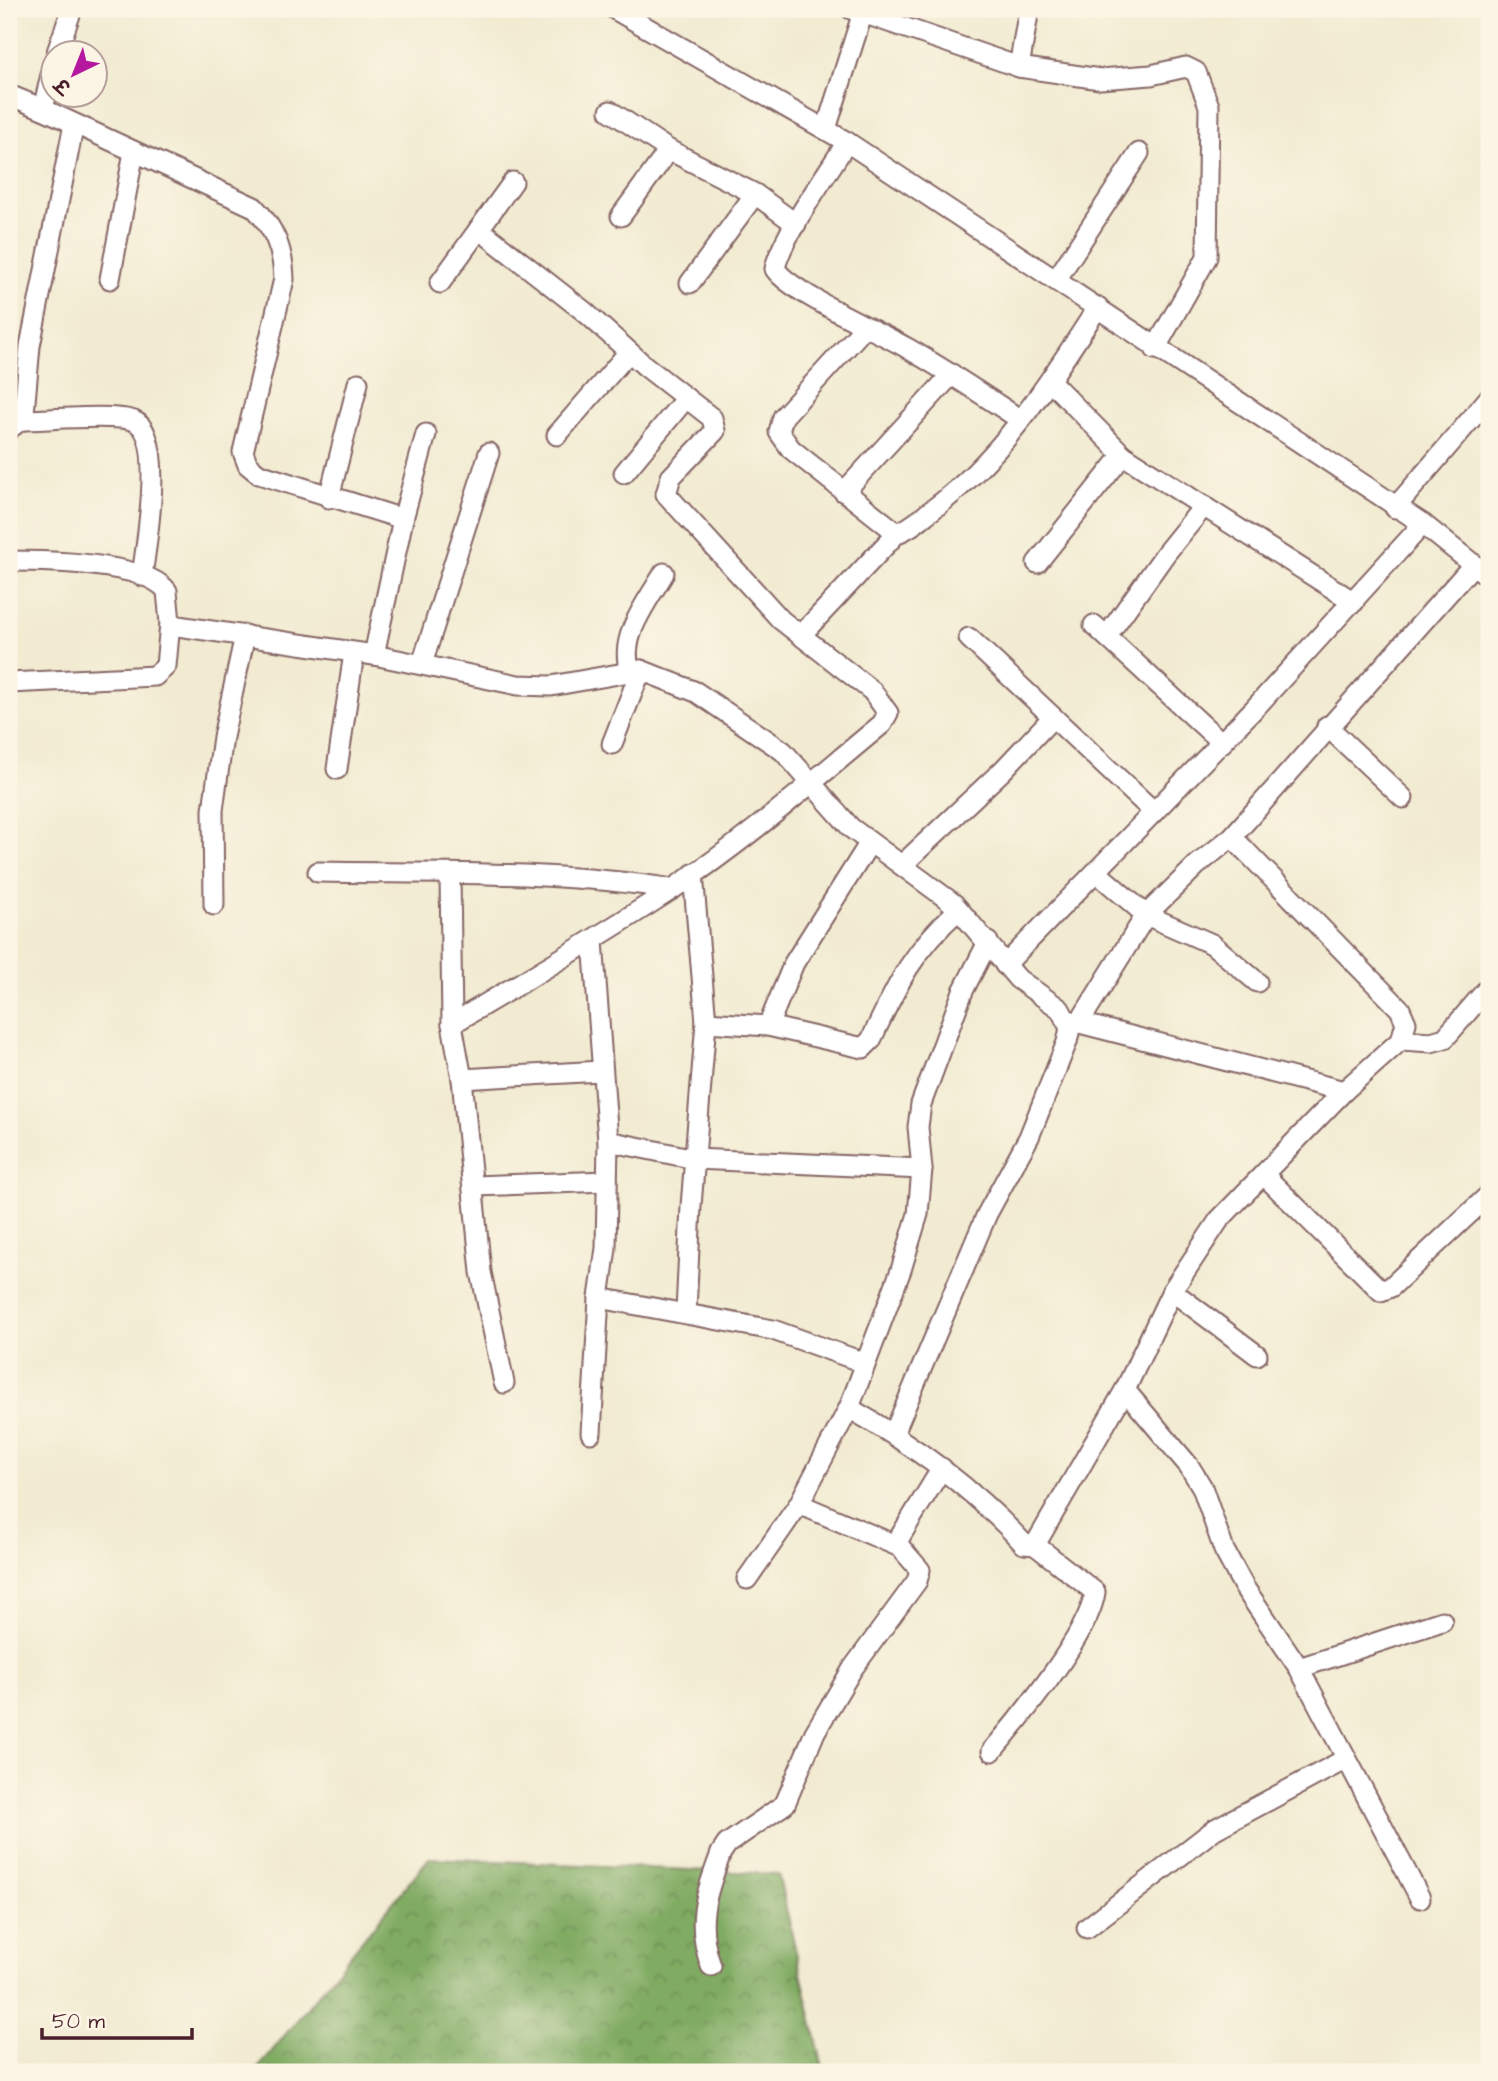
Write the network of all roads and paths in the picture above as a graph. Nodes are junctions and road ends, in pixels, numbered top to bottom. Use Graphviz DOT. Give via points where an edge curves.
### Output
graph roads {
  1 [pos="72,9"];
  2 [pos="614,9"];
  3 [pos="1029,9"];
  4 [pos="860,10"];
  5 [pos="62,38"];
  6 [pos="1019,67"];
  7 [pos="9,95"];
  8 [pos="43,109"];
  9 [pos="610,111"];
  10 [pos="74,124"];
  11 [pos="826,129"];
  12 [pos="847,142"];
  13 [pos="669,150"];
  14 [pos="134,152"];
  15 [pos="1139,153"];
  16 [pos="513,182"];
  17 [pos="755,194"];
  18 [pos="621,216"];
  19 [pos="796,224"];
  20 [pos="479,229"];
  21 [pos="110,279"];
  22 [pos="1056,280"];
  23 [pos="440,283"];
  24 [pos="690,283"];
  25 [pos="1098,307"];
  26 [pos="865,327"];
  27 [pos="1155,349"];
  28 [pos="629,352"];
  29 [pos="952,374"];
  30 [pos="1050,381"];
  31 [pos="358,383"];
  32 [pos="686,398"];
  33 [pos="1489,398"];
  34 [pos="1021,420"];
  35 [pos="15,425"];
  36 [pos="426,434"];
  37 [pos="557,435"];
  38 [pos="489,453"];
  39 [pos="1123,455"];
  40 [pos="624,473"];
  41 [pos="844,492"];
  42 [pos="329,498"];
  43 [pos="1204,506"];
  44 [pos="1395,508"];
  45 [pos="403,519"];
  46 [pos="1423,524"];
  47 [pos="897,533"];
  48 [pos="9,561"];
  49 [pos="1037,563"];
  50 [pos="1482,571"];
  51 [pos="664,573"];
  52 [pos="142,576"];
  53 [pos="1354,602"];
  54 [pos="170,623"];
  55 [pos="245,635"];
  56 [pos="801,635"];
  57 [pos="970,638"];
  58 [pos="354,653"];
  59 [pos="374,655"];
  60 [pos="422,664"];
  61 [pos="635,670"];
  62 [pos="9,683"];
  63 [pos="1053,717"];
  64 [pos="1327,726"];
  65 [pos="1222,743"];
  66 [pos="612,744"];
  67 [pos="337,769"];
  68 [pos="811,782"];
  69 [pos="1403,798"];
  70 [pos="1154,812"];
  71 [pos="1232,836"];
  72 [pos="869,844"];
  73 [pos="902,865"];
  74 [pos="1096,872"];
  75 [pos="318,873"];
  76 [pos="450,874"];
  77 [pos="693,874"];
  78 [pos="673,889"];
  79 [pos="214,905"];
  80 [pos="958,910"];
  81 [pos="1146,915"];
  82 [pos="593,940"];
  83 [pos="988,942"];
  84 [pos="1005,965"];
  85 [pos="1257,982"];
  86 [pos="1489,988"];
  87 [pos="1073,1021"];
  88 [pos="706,1022"];
  89 [pos="452,1024"];
  90 [pos="768,1026"];
  91 [pos="1401,1040"];
  92 [pos="601,1071"];
  93 [pos="462,1079"];
  94 [pos="1344,1091"];
  95 [pos="608,1141"];
  96 [pos="695,1159"];
  97 [pos="922,1169"];
  98 [pos="1264,1175"];
  99 [pos="607,1181"];
  100 [pos="475,1186"];
  101 [pos="1489,1195"];
  102 [pos="1172,1291"];
  103 [pos="598,1298"];
  104 [pos="686,1312"];
  105 [pos="1257,1355"];
  106 [pos="865,1363"];
  107 [pos="504,1383"];
  108 [pos="1125,1390"];
  109 [pos="849,1408"];
  110 [pos="591,1433"];
  111 [pos="894,1433"];
  112 [pos="942,1468"];
  113 [pos="799,1504"];
  114 [pos="1035,1545"];
  115 [pos="900,1547"];
  116 [pos="747,1579"];
  117 [pos="1442,1621"];
  118 [pos="1299,1668"];
  119 [pos="992,1751"];
  120 [pos="1346,1759"];
  121 [pos="1420,1898"];
  122 [pos="1087,1928"];
  123 [pos="711,1966"];
  1 -- 5 [label="street"];
  2 -- 11 [label="street"];
  3 -- 6 [label="street"];
  4 -- 6 [label="street"];
  4 -- 11 [label="street"];
  6 -- 27 [label="street" via="1100,79 1186,67 1199,77 1209,106 1207,257"];
  7 -- 8 [label="street"];
  8 -- 10 [label="street"];
  9 -- 13 [label="street"];
  10 -- 14 [label="street"];
  10 -- 35 [label="street"];
  11 -- 12 [label="street"];
  12 -- 19 [label="street"];
  12 -- 22 [label="street"];
  13 -- 17 [label="street"];
  13 -- 18 [label="street"];
  14 -- 21 [label="street"];
  14 -- 42 [label="street" via="254,207 269,223 284,259 284,279 243,452 248,465 259,474"];
  15 -- 22 [label="street"];
  16 -- 20 [label="street"];
  17 -- 19 [label="street"];
  17 -- 24 [label="street"];
  19 -- 26 [label="street" via="776,259 779,275"];
  20 -- 23 [label="street"];
  20 -- 28 [label="street"];
  22 -- 25 [label="street"];
  25 -- 27 [label="street"];
  25 -- 30 [label="street"];
  26 -- 29 [label="street"];
  26 -- 41 [label="street" via="779,426 782,440"];
  27 -- 44 [label="street"];
  28 -- 32 [label="street"];
  28 -- 37 [label="street"];
  29 -- 34 [label="street"];
  29 -- 41 [label="street"];
  30 -- 34 [label="street"];
  30 -- 39 [label="street"];
  31 -- 42 [label="street"];
  32 -- 40 [label="street"];
  32 -- 56 [label="street" via="712,418 715,432 671,477 666,494"];
  33 -- 44 [label="street"];
  34 -- 47 [label="street" via="992,458 953,494"];
  35 -- 52 [label="street" via="128,418 144,427 149,439 151,503"];
  36 -- 45 [label="street"];
  38 -- 60 [label="street"];
  39 -- 43 [label="street"];
  39 -- 49 [label="street"];
  41 -- 47 [label="street"];
  42 -- 45 [label="street"];
  43 -- 53 [label="street"];
  43 -- 65 [label="street" via="1100,631"];
  44 -- 46 [label="street"];
  45 -- 59 [label="street"];
  46 -- 50 [label="street"];
  46 -- 53 [label="street"];
  47 -- 56 [label="street"];
  48 -- 52 [label="street" via="93,566"];
  50 -- 64 [label="street"];
  51 -- 61 [label="street" via="627,641 625,656"];
  52 -- 54 [label="street" via="167,591"];
  53 -- 65 [label="street"];
  54 -- 55 [label="street"];
  54 -- 62 [label="street" via="166,666 155,676"];
  55 -- 58 [label="street"];
  55 -- 79 [label="street" via="213,810"];
  56 -- 68 [label="street" via="872,691 888,713 882,724"];
  57 -- 63 [label="street"];
  58 -- 59 [label="street"];
  58 -- 67 [label="street"];
  59 -- 60 [label="street"];
  60 -- 61 [label="street" via="517,685 551,686"];
  61 -- 66 [label="street"];
  61 -- 68 [label="street" via="696,692 783,751"];
  63 -- 70 [label="street"];
  63 -- 73 [label="street"];
  64 -- 69 [label="street"];
  64 -- 71 [label="street"];
  65 -- 70 [label="street"];
  68 -- 72 [label="street"];
  68 -- 77 [label="street"];
  70 -- 74 [label="street"];
  71 -- 81 [label="street"];
  71 -- 91 [label="street" via="1400,1009 1406,1023"];
  72 -- 73 [label="street"];
  72 -- 90 [label="street" via="794,963"];
  73 -- 80 [label="street"];
  74 -- 81 [label="street"];
  74 -- 84 [label="street"];
  75 -- 76 [label="street"];
  76 -- 78 [label="street" via="626,881"];
  76 -- 89 [label="street"];
  77 -- 78 [label="street"];
  77 -- 88 [label="street"];
  78 -- 82 [label="street"];
  80 -- 83 [label="street"];
  80 -- 90 [label="street" via="934,931 905,968 863,1048"];
  81 -- 85 [label="street" via="1212,944"];
  81 -- 87 [label="street"];
  82 -- 89 [label="street"];
  82 -- 92 [label="street"];
  83 -- 84 [label="street"];
  83 -- 97 [label="street" via="963,991 921,1104"];
  84 -- 87 [label="street"];
  86 -- 91 [label="street" via="1445,1038"];
  87 -- 94 [label="street"];
  87 -- 111 [label="street" via="1029,1137 987,1214"];
  88 -- 90 [label="street"];
  88 -- 96 [label="street"];
  89 -- 93 [label="street"];
  91 -- 94 [label="street"];
  92 -- 93 [label="street"];
  92 -- 95 [label="street"];
  93 -- 100 [label="street"];
  94 -- 98 [label="street"];
  95 -- 96 [label="street"];
  95 -- 99 [label="street"];
  96 -- 97 [label="street"];
  96 -- 104 [label="street"];
  97 -- 106 [label="street" via="918,1214"];
  98 -- 101 [label="street" via="1381,1291 1391,1287"];
  98 -- 102 [label="street" via="1219,1220"];
  99 -- 100 [label="street"];
  99 -- 103 [label="street" via="606,1248"];
  100 -- 107 [label="street" via="481,1272"];
  102 -- 105 [label="street"];
  102 -- 108 [label="street"];
  103 -- 104 [label="street"];
  103 -- 110 [label="street"];
  104 -- 106 [label="street" via="772,1330"];
  106 -- 109 [label="street"];
  108 -- 114 [label="street"];
  108 -- 118 [label="street" via="1189,1466 1244,1587"];
  109 -- 111 [label="street"];
  109 -- 113 [label="street"];
  111 -- 112 [label="street"];
  112 -- 114 [label="street" via="1024,1544"];
  112 -- 115 [label="street" via="900,1535"];
  113 -- 115 [label="street"];
  113 -- 116 [label="street"];
  114 -- 119 [label="street" via="1093,1587 1094,1599 1052,1673"];
  115 -- 123 [label="street" via="920,1570 918,1581 853,1668 815,1732 785,1804 721,1853 702,1913 704,1946"];
  117 -- 118 [label="street"];
  118 -- 120 [label="street"];
  120 -- 121 [label="street"];
  120 -- 122 [label="street" via="1215,1829"];
}
